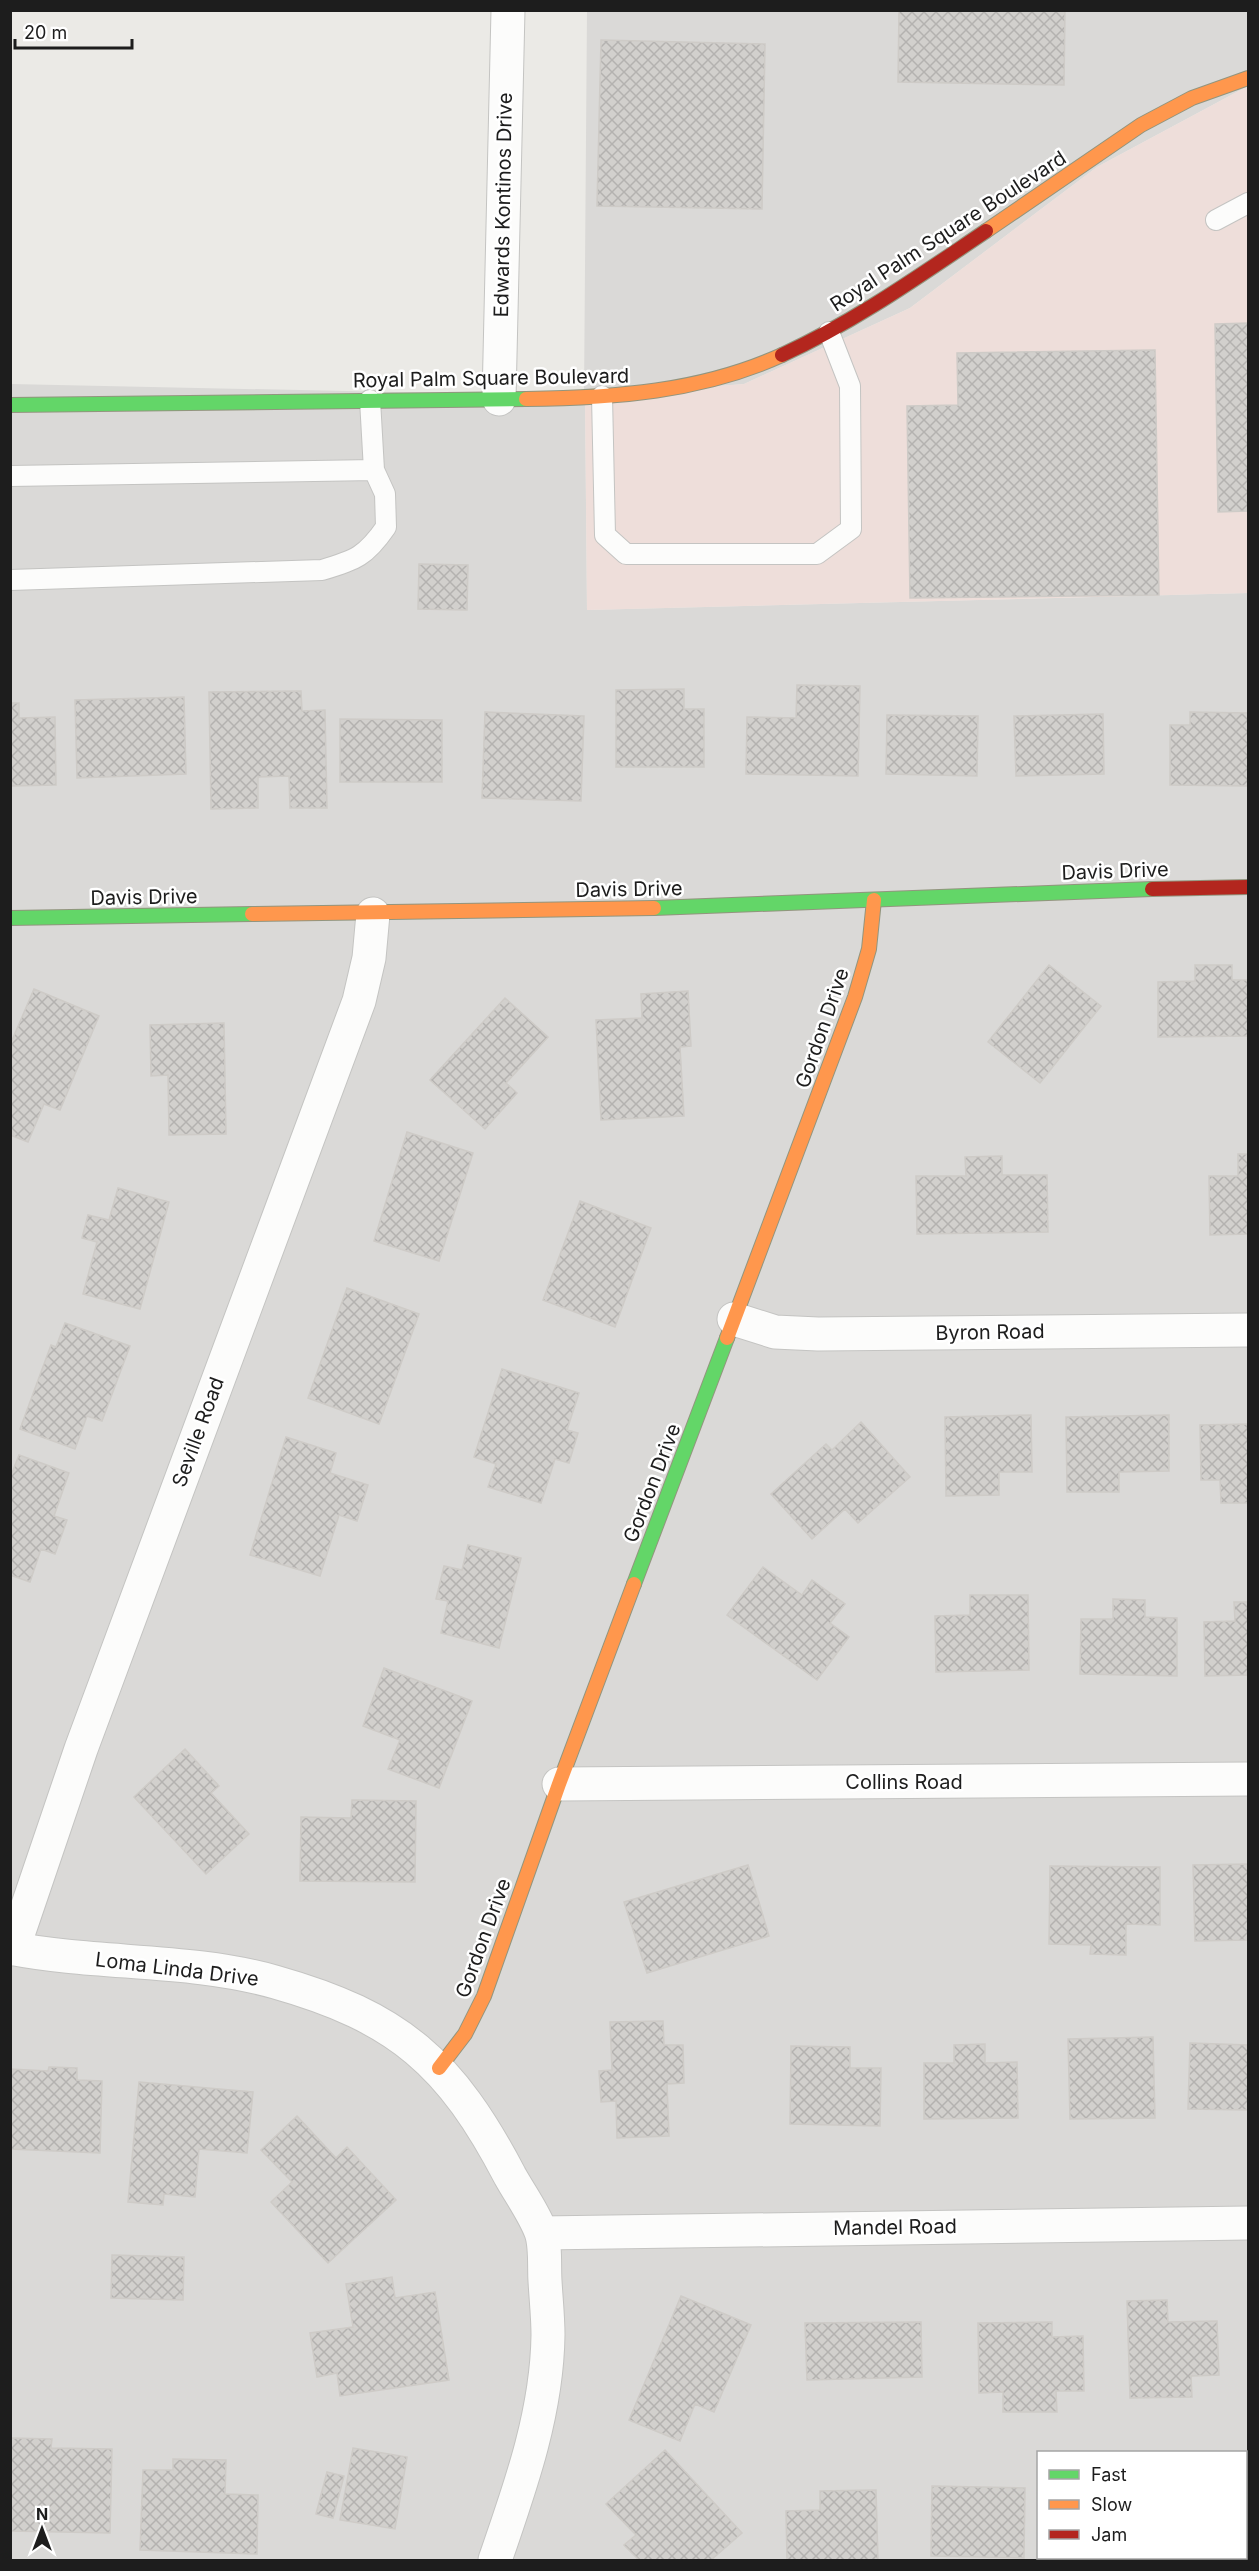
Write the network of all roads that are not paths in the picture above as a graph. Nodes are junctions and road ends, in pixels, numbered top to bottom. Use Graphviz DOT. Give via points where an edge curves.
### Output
graph roads {
  1 [pos="508,10"];
  2 [pos="1248,78"];
  3 [pos="1248,203"];
  4 [pos="1216,220"];
  5 [pos="829,332"];
  6 [pos="602,396"];
  7 [pos="499,399"];
  8 [pos="370,400"];
  9 [pos="10,405"];
  10 [pos="374,470"];
  11 [pos="10,476"];
  12 [pos="10,580"];
  13 [pos="1248,887"];
  14 [pos="874,900"];
  15 [pos="373,914"];
  16 [pos="10,918"];
  17 [pos="734,1319"];
  18 [pos="1248,1330"];
  19 [pos="1248,1779"];
  20 [pos="559,1784"];
  21 [pos="12,1948"];
  22 [pos="439,2068"];
  23 [pos="1248,2223"];
  24 [pos="542,2233"];
  25 [pos="495,2560"];
  1 -- 7 [label="street, Edwards Kontinos Drive"];
  2 -- 5 [label="street, Royal Palm Square Boulevard" via="1192,98 1141,125 871,309"];
  3 -- 4 [label="lane"];
  5 -- 6 [label="street, Royal Palm Square Boulevard" via="765,363 708,381 650,393"];
  5 -- 6 [label="lane" via="850,386 851,529 817,554 626,554 605,535"];
  6 -- 7 [label="street, Royal Palm Square Boulevard"];
  7 -- 8 [label="street, Royal Palm Square Boulevard"];
  8 -- 9 [label="street, Royal Palm Square Boulevard"];
  8 -- 10 [label="lane"];
  10 -- 11 [label="lane"];
  10 -- 12 [label="lane" via="385,494 386,526 364,554 322,570"];
  13 -- 14 [label="street, Davis Drive"];
  14 -- 15 [label="street, Davis Drive"];
  14 -- 17 [label="street, Gordon Drive" via="869,949 855,997"];
  15 -- 16 [label="street, Davis Drive"];
  15 -- 21 [label="street, Seville Road" via="369,958 358,1001 81,1749"];
  17 -- 18 [label="street, Byron Road" via="775,1332 818,1334"];
  17 -- 20 [label="street, Gordon Drive"];
  19 -- 20 [label="street, Collins Road"];
  20 -- 22 [label="street, Gordon Drive" via="484,1996 465,2034"];
  21 -- 22 [label="street, Loma Linda Drive" via="221,1971 274,1981 368,2016 406,2039"];
  22 -- 24 [label="street, Loma Linda Drive" via="495,2147"];
  23 -- 24 [label="street, Mandel Road"];
  24 -- 25 [label="street, Loma Linda Drive" via="548,2335 544,2386 521,2483"];
}
